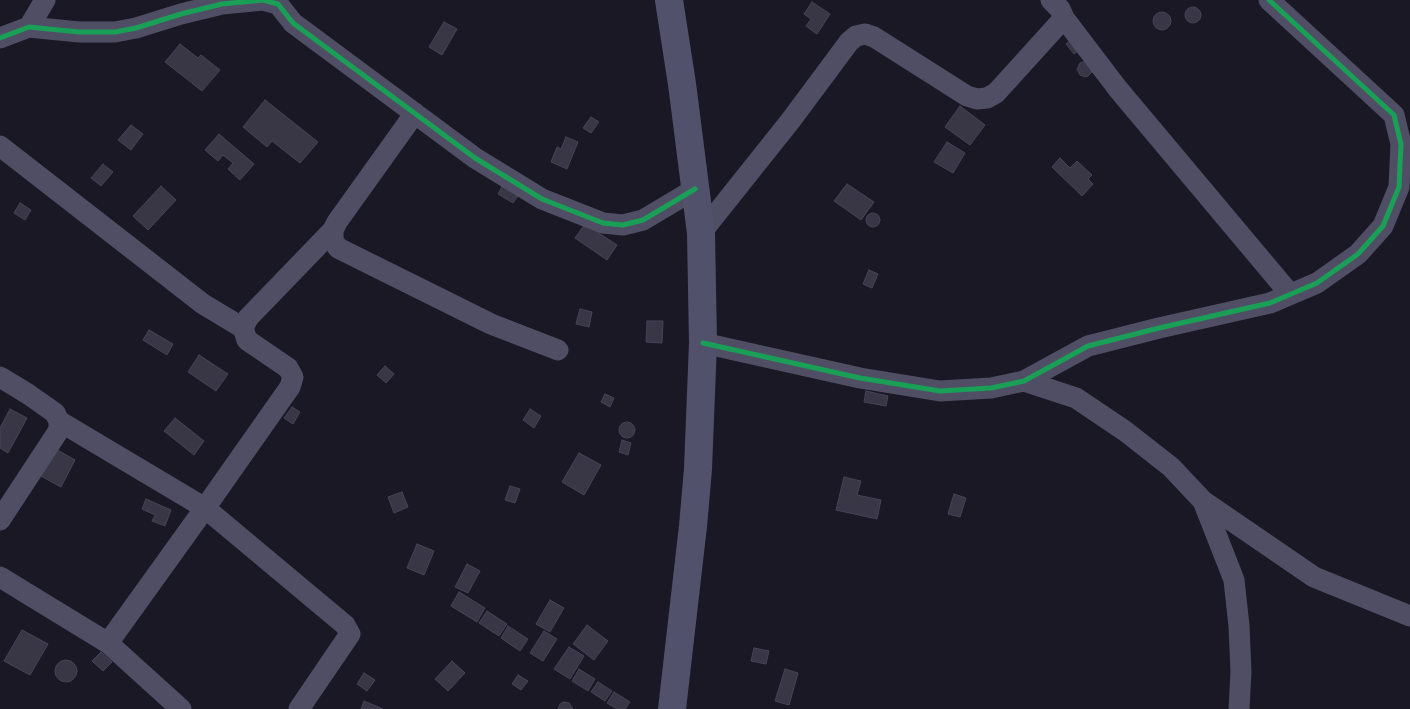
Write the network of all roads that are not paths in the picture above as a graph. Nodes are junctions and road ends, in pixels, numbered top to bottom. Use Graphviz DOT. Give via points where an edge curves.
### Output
graph roads {
  1 [pos="44,0"];
  2 [pos="669,0"];
  3 [pos="1051,0"];
  4 [pos="1269,0"];
  5 [pos="278,2"];
  6 [pos="1064,18"];
  7 [pos="29,26"];
  8 [pos="0,38"];
  9 [pos="415,113"];
  10 [pos="0,146"];
  11 [pos="695,189"];
  12 [pos="332,230"];
  13 [pos="701,233"];
  14 [pos="1290,294"];
  15 [pos="243,328"];
  16 [pos="703,343"];
  17 [pos="558,350"];
  18 [pos="0,377"];
  19 [pos="1024,382"];
  20 [pos="59,421"];
  21 [pos="1202,501"];
  22 [pos="205,508"];
  23 [pos="0,520"];
  24 [pos="0,577"];
  25 [pos="1410,616"];
  26 [pos="108,643"];
  27 [pos="178,707"];
  28 [pos="300,709"];
  29 [pos="672,709"];
  30 [pos="1239,709"];
  1 -- 7 [label="street"];
  2 -- 11 [label="street"];
  3 -- 6 [label="street"];
  4 -- 14 [label="street" via="1394,115 1400,144 1399,186 1383,226 1358,254 1317,283"];
  5 -- 7 [label="street" via="262,0 222,4 115,32 79,32"];
  5 -- 9 [label="street" via="293,23"];
  6 -- 13 [label="street" via="996,93 977,100 874,37 856,36"];
  6 -- 14 [label="street" via="1118,89"];
  7 -- 8 [label="street"];
  9 -- 11 [label="street" via="475,158 542,199 603,223 623,225 643,220"];
  9 -- 12 [label="street"];
  10 -- 15 [label="street" via="203,304"];
  11 -- 13 [label="street"];
  12 -- 15 [label="street" via="248,318"];
  12 -- 17 [label="street" via="338,248 348,254 491,324"];
  13 -- 16 [label="street"];
  14 -- 19 [label="street" via="1270,303 1088,346"];
  15 -- 22 [label="street" via="247,340 288,368 293,377 290,387"];
  16 -- 19 [label="street" via="860,378 940,391"];
  16 -- 29 [label="street" via="698,469"];
  18 -- 20 [label="street" via="55,413"];
  19 -- 21 [label="street" via="1076,398 1126,431 1171,467"];
  20 -- 22 [label="street"];
  20 -- 23 [label="street" via="59,430"];
  21 -- 25 [label="street" via="1314,577"];
  21 -- 30 [label="street" via="1234,580 1239,626"];
  22 -- 26 [label="street"];
  22 -- 28 [label="street" via="345,625 350,634"];
  24 -- 26 [label="street"];
  26 -- 27 [label="street"];
}
